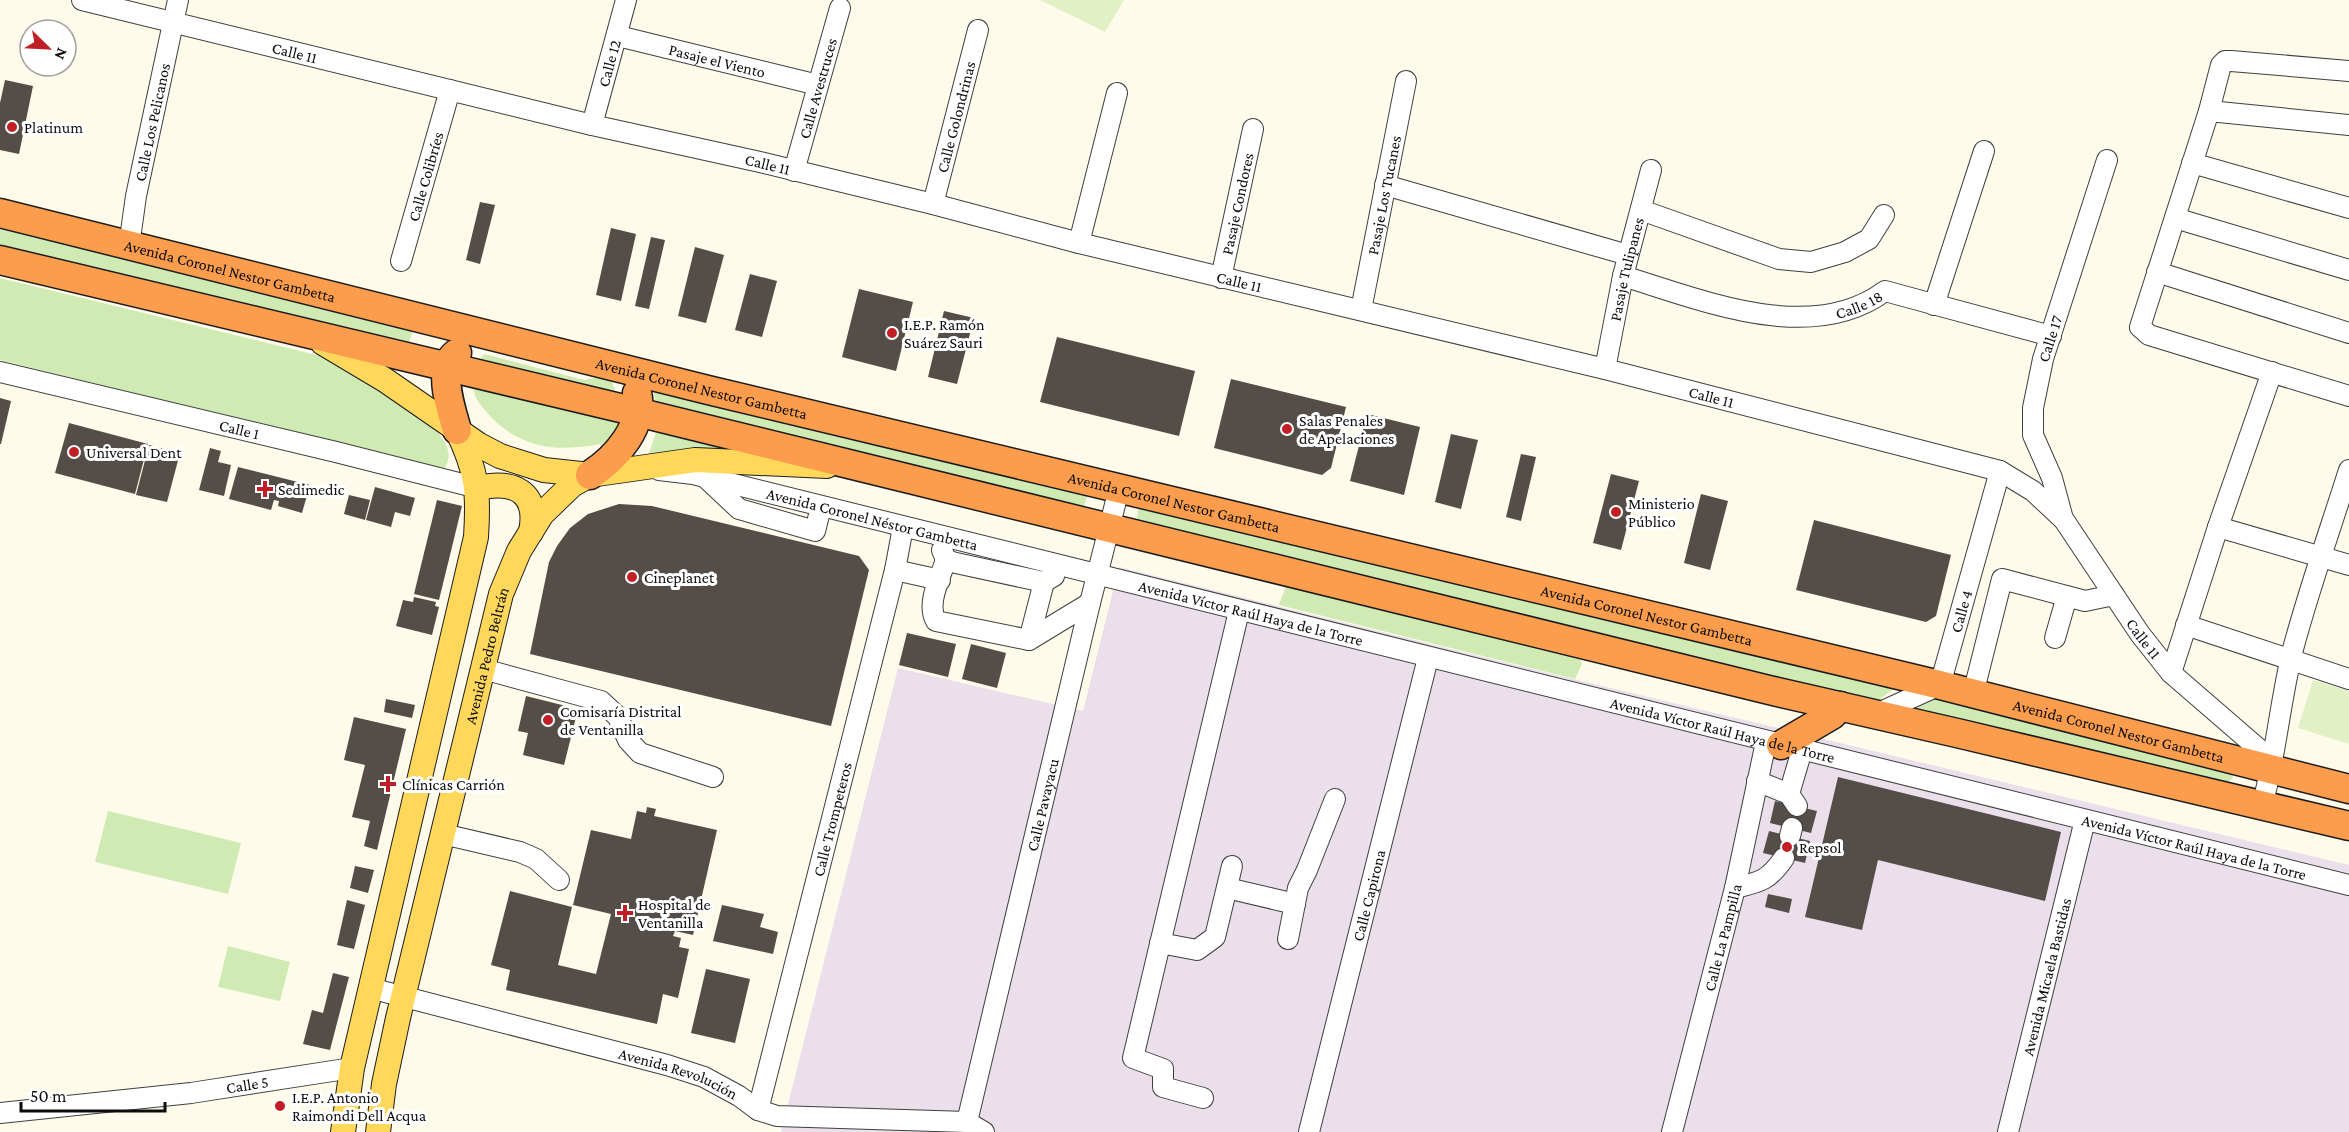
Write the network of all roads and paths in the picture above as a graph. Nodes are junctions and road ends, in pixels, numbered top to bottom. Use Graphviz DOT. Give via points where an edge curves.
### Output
graph roads {
  1 [pos="82,0"];
  2 [pos="178,0"];
  3 [pos="626,0"];
  4 [pos="840,8"];
  5 [pos="172,22"];
  6 [pos="978,30"];
  7 [pos="618,36"];
  8 [pos="2349,71"];
  9 [pos="1406,81"];
  10 [pos="818,85"];
  11 [pos="450,90"];
  12 [pos="1117,93"];
  13 [pos="2209,111"];
  14 [pos="592,125"];
  15 [pos="2349,125"];
  16 [pos="1253,129"];
  17 [pos="1984,152"];
  18 [pos="2107,160"];
  19 [pos="2192,163"];
  20 [pos="1652,170"];
  21 [pos="794,171"];
  22 [pos="1385,185"];
  23 [pos="933,204"];
  24 [pos="2349,208"];
  25 [pos="1641,210"];
  26 [pos="0,213"];
  27 [pos="1884,215"];
  28 [pos="2175,218"];
  29 [pos="1079,243"];
  30 [pos="129,246"];
  31 [pos="1628,255"];
  32 [pos="0,260"];
  33 [pos="401,261"];
  34 [pos="2349,270"];
  35 [pos="2157,272"];
  36 [pos="1623,276"];
  37 [pos="1221,278"];
  38 [pos="1934,305"];
  39 [pos="1361,310"];
  40 [pos="2349,333"];
  41 [pos="306,334"];
  42 [pos="2051,336"];
  43 [pos="595,361"];
  44 [pos="447,366"];
  45 [pos="626,369"];
  46 [pos="1605,369"];
  47 [pos="0,372"];
  48 [pos="2272,372"];
  49 [pos="2349,396"];
  50 [pos="638,412"];
  51 [pos="457,430"];
  52 [pos="862,467"];
  53 [pos="646,468"];
  54 [pos="2000,471"];
  55 [pos="2349,471"];
  56 [pos="590,475"];
  57 [pos="705,477"];
  58 [pos="478,488"];
  59 [pos="1119,489"];
  60 [pos="821,507"];
  61 [pos="2064,520"];
  62 [pos="903,527"];
  63 [pos="2218,527"];
  64 [pos="1109,528"];
  65 [pos="531,532"];
  66 [pos="937,536"];
  67 [pos="2322,556"];
  68 [pos="946,560"];
  69 [pos="2349,565"];
  70 [pos="1067,568"];
  71 [pos="895,570"];
  72 [pos="1097,576"];
  73 [pos="940,580"];
  74 [pos="1044,582"];
  75 [pos="2114,595"];
  76 [pos="2067,596"];
  77 [pos="1090,603"];
  78 [pos="1239,611"];
  79 [pos="2186,625"];
  80 [pos="2055,638"];
  81 [pos="1029,640"];
  82 [pos="1428,658"];
  83 [pos="2291,660"];
  84 [pos="483,669"];
  85 [pos="2171,673"];
  86 [pos="2349,679"];
  87 [pos="1940,685"];
  88 [pos="1973,694"];
  89 [pos="1840,706"];
  90 [pos="1876,714"];
  91 [pos="1783,746"];
  92 [pos="2238,760"];
  93 [pos="2272,768"];
  94 [pos="712,777"];
  95 [pos="1757,781"];
  96 [pos="2343,787"];
  97 [pos="2227,797"];
  98 [pos="1335,799"];
  99 [pos="2262,806"];
  100 [pos="2085,820"];
  101 [pos="2339,824"];
  102 [pos="443,834"];
  103 [pos="1784,858"];
  104 [pos="1232,866"];
  105 [pos="559,880"];
  106 [pos="2349,885"];
  107 [pos="1227,888"];
  108 [pos="1735,888"];
  109 [pos="1295,904"];
  110 [pos="1288,939"];
  111 [pos="1160,943"];
  112 [pos="370,988"];
  113 [pos="404,996"];
  114 [pos="352,1068"];
  115 [pos="1203,1098"];
  116 [pos="758,1110"];
  117 [pos="0,1113"];
  118 [pos="975,1127"];
  119 [pos="343,1132"];
  120 [pos="378,1132"];
  121 [pos="1309,1132"];
  122 [pos="1672,1132"];
  123 [pos="2008,1132"];
  1 -- 5 [label="street, Calle 11"];
  2 -- 5 [label="street, Calle Los Pelicanos"];
  3 -- 7 [label="street, Calle 12"];
  4 -- 10 [label="street, Calle Avestruces"];
  5 -- 11 [label="street, Calle 11"];
  5 -- 30 [label="street, Calle Los Pelicanos"];
  6 -- 23 [label="street, Calle Golondrinas"];
  7 -- 10 [label="street, Pasaje el Viento"];
  7 -- 14 [label="street, Calle 12"];
  8 -- 13 [label="street" via="2225,61"];
  9 -- 22 [label="street, Pasaje Los Tucanes"];
  10 -- 21 [label="street, Calle Avestruces"];
  11 -- 14 [label="street, Calle 11"];
  11 -- 33 [label="street, Calle Colibríes"];
  12 -- 29 [label="street"];
  13 -- 15 [label="street"];
  13 -- 19 [label="street"];
  14 -- 21 [label="street, Calle 11"];
  16 -- 37 [label="street, Pasaje Condores"];
  17 -- 38 [label="street"];
  18 -- 42 [label="street, Calle 17"];
  19 -- 24 [label="street"];
  19 -- 28 [label="street"];
  20 -- 25 [label="street, Pasaje Tulipanes"];
  21 -- 23 [label="street, Calle 11"];
  22 -- 31 [label="street"];
  22 -- 39 [label="street, Pasaje Los Tucanes"];
  23 -- 29 [label="street, Calle 11"];
  25 -- 27 [label="street" via="1779,259 1811,262 1845,252 1869,239"];
  25 -- 31 [label="street, Pasaje Tulipanes"];
  26 -- 30 [label="highway, Avenida Coronel Nestor Gambetta"];
  28 -- 34 [label="street"];
  28 -- 35 [label="street"];
  29 -- 37 [label="street, Calle 11"];
  30 -- 43 [label="highway, Avenida Coronel Nestor Gambetta"];
  31 -- 36 [label="street, Pasaje Tulipanes"];
  32 -- 41 [label="highway"];
  35 -- 40 [label="street"];
  35 -- 48 [label="street" via="2140,327 2150,335"];
  36 -- 38 [label="street, Calle 18" via="1714,303 1804,318 1851,310 1885,291"];
  36 -- 46 [label="street, Pasaje Tulipanes"];
  37 -- 39 [label="street, Calle 11"];
  38 -- 42 [label="street, Calle 18"];
  39 -- 46 [label="street, Calle 11"];
  41 -- 44 [label="highway"];
  41 -- 51 [label="main road" via="385,380"];
  42 -- 61 [label="street, Calle 17" via="2033,408 2033,435 2052,478"];
  43 -- 44 [label="highway" via="475,346 462,349"];
  43 -- 45 [label="highway, Avenida Coronel Nestor Gambetta"];
  44 -- 50 [label="highway"];
  44 -- 51 [label="highway" via="449,399"];
  45 -- 50 [label="highway" via="634,382"];
  45 -- 59 [label="highway, Avenida Coronel Nestor Gambetta"];
  46 -- 54 [label="street, Calle 11"];
  47 -- 58 [label="street, Calle 1"];
  48 -- 49 [label="street"];
  48 -- 63 [label="street"];
  50 -- 52 [label="highway"];
  50 -- 56 [label="highway" via="620,449"];
  51 -- 56 [label="main road" via="479,445 522,464"];
  51 -- 58 [label="main road"];
  52 -- 53 [label="main road, Avenida Pedro Beltrán" via="695,460"];
  52 -- 64 [label="highway"];
  53 -- 56 [label="main road, Avenida Pedro Beltrán"];
  53 -- 57 [label="street, Avenida Coronel Néstor Gambetta"];
  54 -- 61 [label="street, Calle 11" via="2033,491"];
  54 -- 87 [label="street, Calle 4"];
  55 -- 67 [label="street"];
  56 -- 65 [label="main road, Avenida Pedro Beltrán" via="556,499"];
  57 -- 60 [label="street, Avenida Coronel Néstor Gambetta"];
  57 -- 60 [label="street" via="739,509 815,531"];
  58 -- 65 [label="main road" via="504,484 525,496 534,519"];
  58 -- 112 [label="main road" via="471,565"];
  59 -- 64 [label="street, Calle Pavayacu"];
  59 -- 87 [label="highway, Avenida Coronel Nestor Gambetta"];
  60 -- 62 [label="street, Avenida Coronel Néstor Gambetta"];
  61 -- 75 [label="street, Calle 11"];
  62 -- 66 [label="street, Avenida Coronel Néstor Gambetta"];
  62 -- 71 [label="street, Calle Trompeteros"];
  63 -- 67 [label="street"];
  63 -- 79 [label="street"];
  64 -- 72 [label="street, Calle Pavayacu"];
  64 -- 89 [label="highway"];
  65 -- 84 [label="main road, Avenida Pedro Beltrán" via="501,594"];
  66 -- 68 [label="street"];
  66 -- 70 [label="street, Avenida Coronel Néstor Gambetta"];
  67 -- 69 [label="street"];
  67 -- 83 [label="street"];
  68 -- 73 [label="street"];
  68 -- 74 [label="street"];
  70 -- 72 [label="street, Avenida Coronel Néstor Gambetta"];
  70 -- 74 [label="street"];
  71 -- 73 [label="street"];
  71 -- 116 [label="street, Calle Trompeteros"];
  72 -- 77 [label="street, Calle Pavayacu"];
  72 -- 78 [label="street, Avenida Víctor Raúl Haya de la Torre"];
  73 -- 81 [label="street" via="932,613 936,621"];
  74 -- 81 [label="street"];
  75 -- 76 [label="street" via="2085,601"];
  75 -- 85 [label="street, Calle 11"];
  76 -- 80 [label="street"];
  76 -- 88 [label="street" via="2002,579"];
  77 -- 81 [label="street"];
  77 -- 118 [label="street, Calle Pavayacu"];
  78 -- 82 [label="street, Avenida Víctor Raúl Haya de la Torre"];
  78 -- 111 [label="street"];
  79 -- 83 [label="street"];
  79 -- 85 [label="street"];
  82 -- 91 [label="street, Avenida Víctor Raúl Haya de la Torre"];
  82 -- 121 [label="street, Calle Capirona"];
  83 -- 86 [label="street"];
  83 -- 93 [label="street"];
  84 -- 94 [label="street" via="601,701 618,717 628,740 640,753"];
  84 -- 102 [label="main road, Avenida Pedro Beltrán"];
  85 -- 93 [label="street, Calle 11" via="2260,750"];
  87 -- 88 [label="highway, Avenida Coronel Nestor Gambetta"];
  87 -- 90 [label="street"];
  88 -- 92 [label="highway, Avenida Coronel Nestor Gambetta"];
  89 -- 90 [label="highway"];
  89 -- 91 [label="highway"];
  90 -- 97 [label="highway"];
  91 -- 95 [label="street, Calle La Pampilla"];
  91 -- 95 [label="street" via="1793,800"];
  91 -- 100 [label="street, Avenida Víctor Raúl Haya de la Torre"];
  92 -- 93 [label="highway, Avenida Coronel Nestor Gambetta"];
  92 -- 97 [label="highway" via="2241,777"];
  93 -- 96 [label="highway, Avenida Coronel Nestor Gambetta"];
  93 -- 99 [label="street"];
  95 -- 108 [label="street, Calle La Pampilla"];
  96 -- 101 [label="highway" via="2325,802 2326,815"];
  97 -- 99 [label="highway"];
  98 -- 109 [label="street"];
  99 -- 101 [label="highway"];
  100 -- 106 [label="street, Avenida Víctor Raúl Haya de la Torre"];
  100 -- 123 [label="street, Avenida Micaela Bastidas"];
  102 -- 105 [label="street" via="520,852 536,859"];
  102 -- 113 [label="main road, Avenida Pedro Beltrán"];
  103 -- 108 [label="street" via="1763,881"];
  104 -- 107 [label="street"];
  107 -- 109 [label="street"];
  107 -- 111 [label="street" via="1215,937 1197,950"];
  108 -- 122 [label="street, Calle La Pampilla"];
  109 -- 110 [label="street"];
  111 -- 115 [label="street" via="1133,1058 1163,1069 1163,1087"];
  112 -- 113 [label="street, Avenida Revolución"];
  112 -- 114 [label="main road"];
  113 -- 116 [label="street, Avenida Revolución" via="694,1074 726,1088"];
  113 -- 120 [label="main road, Avenida Pedro Beltrán" via="384,1084"];
  114 -- 117 [label="street, Calle 5" via="191,1093"];
  114 -- 119 [label="main road"];
  116 -- 118 [label="street, Avenida Revolución" via="786,1116"];
}
